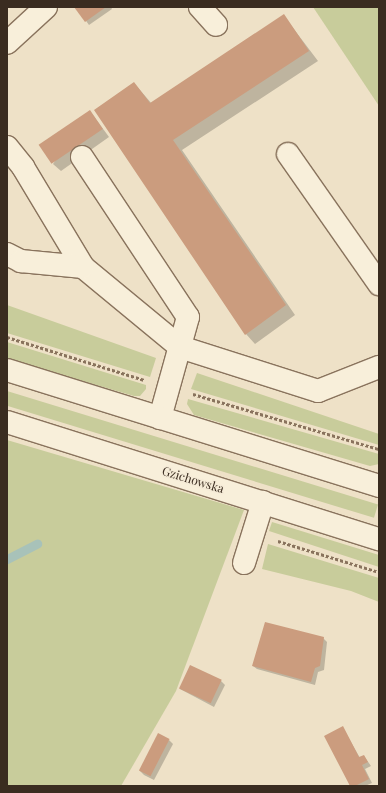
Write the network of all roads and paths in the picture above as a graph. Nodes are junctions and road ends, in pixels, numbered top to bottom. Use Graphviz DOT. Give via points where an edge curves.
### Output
graph roads {
  1 [pos="46,7"];
  2 [pos="200,7"];
  3 [pos="216,26"];
  4 [pos="7,43"];
  5 [pos="7,147"];
  6 [pos="288,154"];
  7 [pos="82,157"];
  8 [pos="7,254"];
  9 [pos="83,268"];
  10 [pos="379,284"];
  11 [pos="180,347"];
  12 [pos="379,367"];
  13 [pos="7,370"];
  14 [pos="160,418"];
  15 [pos="7,422"];
  16 [pos="379,486"];
  17 [pos="263,502"];
  18 [pos="254,533"];
  19 [pos="379,539"];
  20 [pos="244,563"];
  21 [pos="379,572"];
  1 -- 4 [label="street"];
  2 -- 3 [label="street"];
  5 -- 9 [label="street" via="23,167"];
  6 -- 10 [label="street"];
  7 -- 11 [label="street" via="188,317"];
  8 -- 9 [label="street" via="21,261"];
  9 -- 11 [label="street"];
  11 -- 12 [label="street" via="318,392"];
  11 -- 14 [label="street"];
  13 -- 14 [label="street"];
  14 -- 16 [label="street"];
  15 -- 17 [label="street, Gzichowska"];
  17 -- 18 [label="street"];
  17 -- 19 [label="street, Gzichowska"];
  18 -- 20 [label="street"];
  18 -- 21 [label="path"];
}
